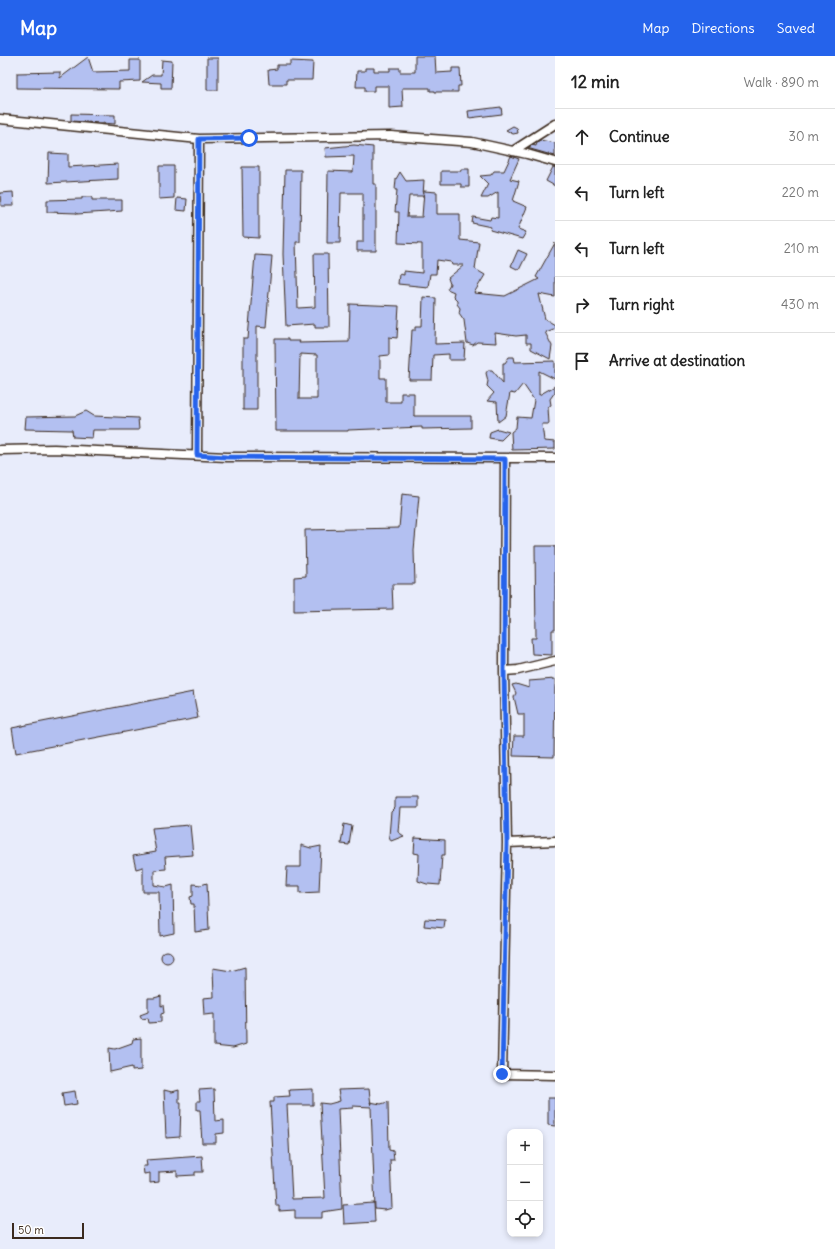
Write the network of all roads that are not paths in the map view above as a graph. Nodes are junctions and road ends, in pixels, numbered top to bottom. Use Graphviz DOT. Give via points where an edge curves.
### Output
graph roads {
  1 [pos="0,119"];
  2 [pos="555,124"];
  3 [pos="199,139"];
  4 [pos="513,151"];
  5 [pos="555,162"];
  6 [pos="0,450"];
  7 [pos="197,455"];
  8 [pos="555,458"];
  9 [pos="505,459"];
  10 [pos="554,662"];
  11 [pos="504,671"];
  12 [pos="555,841"];
  13 [pos="507,843"];
  14 [pos="555,1075"];
  1 -- 3 [label="street"];
  2 -- 4 [label="street"];
  3 -- 4 [label="street" via="390,136 472,142"];
  3 -- 7 [label="street"];
  4 -- 5 [label="street"];
  6 -- 7 [label="street" via="54,449"];
  7 -- 9 [label="street"];
  8 -- 9 [label="street"];
  9 -- 11 [label="street"];
  10 -- 11 [label="street"];
  11 -- 13 [label="street"];
  12 -- 13 [label="street"];
  13 -- 14 [label="street" via="502,1074"];
}
